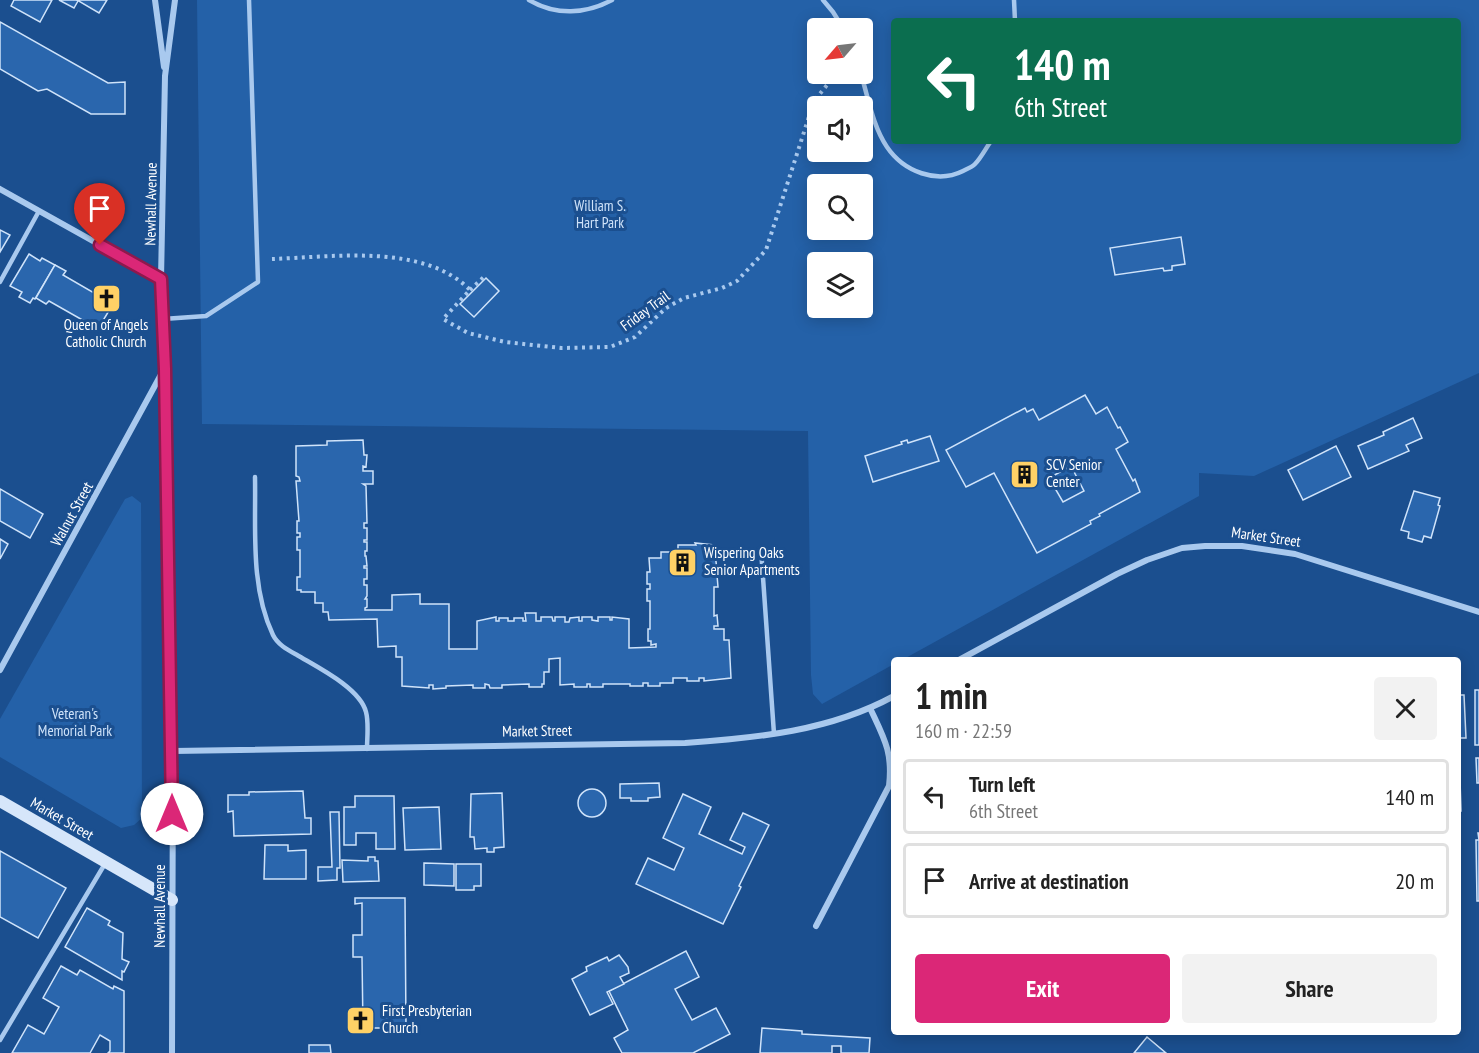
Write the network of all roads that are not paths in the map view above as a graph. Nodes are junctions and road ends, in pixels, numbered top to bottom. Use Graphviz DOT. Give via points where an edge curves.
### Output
graph roads {
  1 [pos="155,0"];
  2 [pos="175,0"];
  3 [pos="249,0"];
  4 [pos="529,0"];
  5 [pos="612,0"];
  6 [pos="823,0"];
  7 [pos="1014,0"];
  8 [pos="836,18"];
  9 [pos="1015,18"];
  10 [pos="165,76"];
  11 [pos="864,84"];
  12 [pos="989,144"];
  13 [pos="0,189"];
  14 [pos="39,211"];
  15 [pos="161,279"];
  16 [pos="0,282"];
  17 [pos="163,319"];
  18 [pos="165,369"];
  19 [pos="255,477"];
  20 [pos="761,549"];
  21 [pos="1479,612"];
  22 [pos="965,657"];
  23 [pos="0,670"];
  24 [pos="891,698"];
  25 [pos="870,708"];
  26 [pos="774,734"];
  27 [pos="367,749"];
  28 [pos="172,751"];
  29 [pos="891,760"];
  30 [pos="891,775"];
  31 [pos="0,801"];
  32 [pos="106,861"];
  33 [pos="172,900"];
  34 [pos="816,926"];
  35 [pos="0,1040"];
  36 [pos="172,1053"];
  1 -- 10 [label="street, Newhall Avenue"];
  2 -- 10 [label="street, Newhall Avenue"];
  3 -- 17 [label="lane" via="258,282 206,316"];
  4 -- 5 [label="lane" via="549,9 582,12"];
  6 -- 8 [label="lane"];
  7 -- 9 [label="lane"];
  10 -- 15 [label="street, Newhall Avenue"];
  11 -- 12 [label="lane" via="881,138 900,160 920,173 935,178 954,175 975,165"];
  13 -- 14 [label="street"];
  14 -- 15 [label="street"];
  14 -- 16 [label="lane"];
  15 -- 17 [label="street, Newhall Avenue"];
  17 -- 18 [label="street, Newhall Avenue"];
  18 -- 23 [label="street, Walnut Street"];
  18 -- 28 [label="street, Newhall Avenue"];
  19 -- 27 [label="lane" via="257,578 273,636 283,647 353,692 366,713"];
  20 -- 26 [label="lane"];
  21 -- 22 [label="street, Market Street" via="1295,554 1242,546 1182,548 1137,565"];
  24 -- 25 [label="street, Market Street"];
  25 -- 26 [label="street, Market Street" via="829,723"];
  25 -- 29 [label="street"];
  26 -- 27 [label="street, Market Street" via="685,743"];
  27 -- 28 [label="street, Market Street"];
  28 -- 33 [label="street, Newhall Avenue"];
  30 -- 34 [label="street" via="890,786"];
  31 -- 32 [label="street, Market Street"];
  32 -- 33 [label="street, Market Street"];
  32 -- 35 [label="lane"];
  33 -- 36 [label="street, Newhall Avenue"];
}
